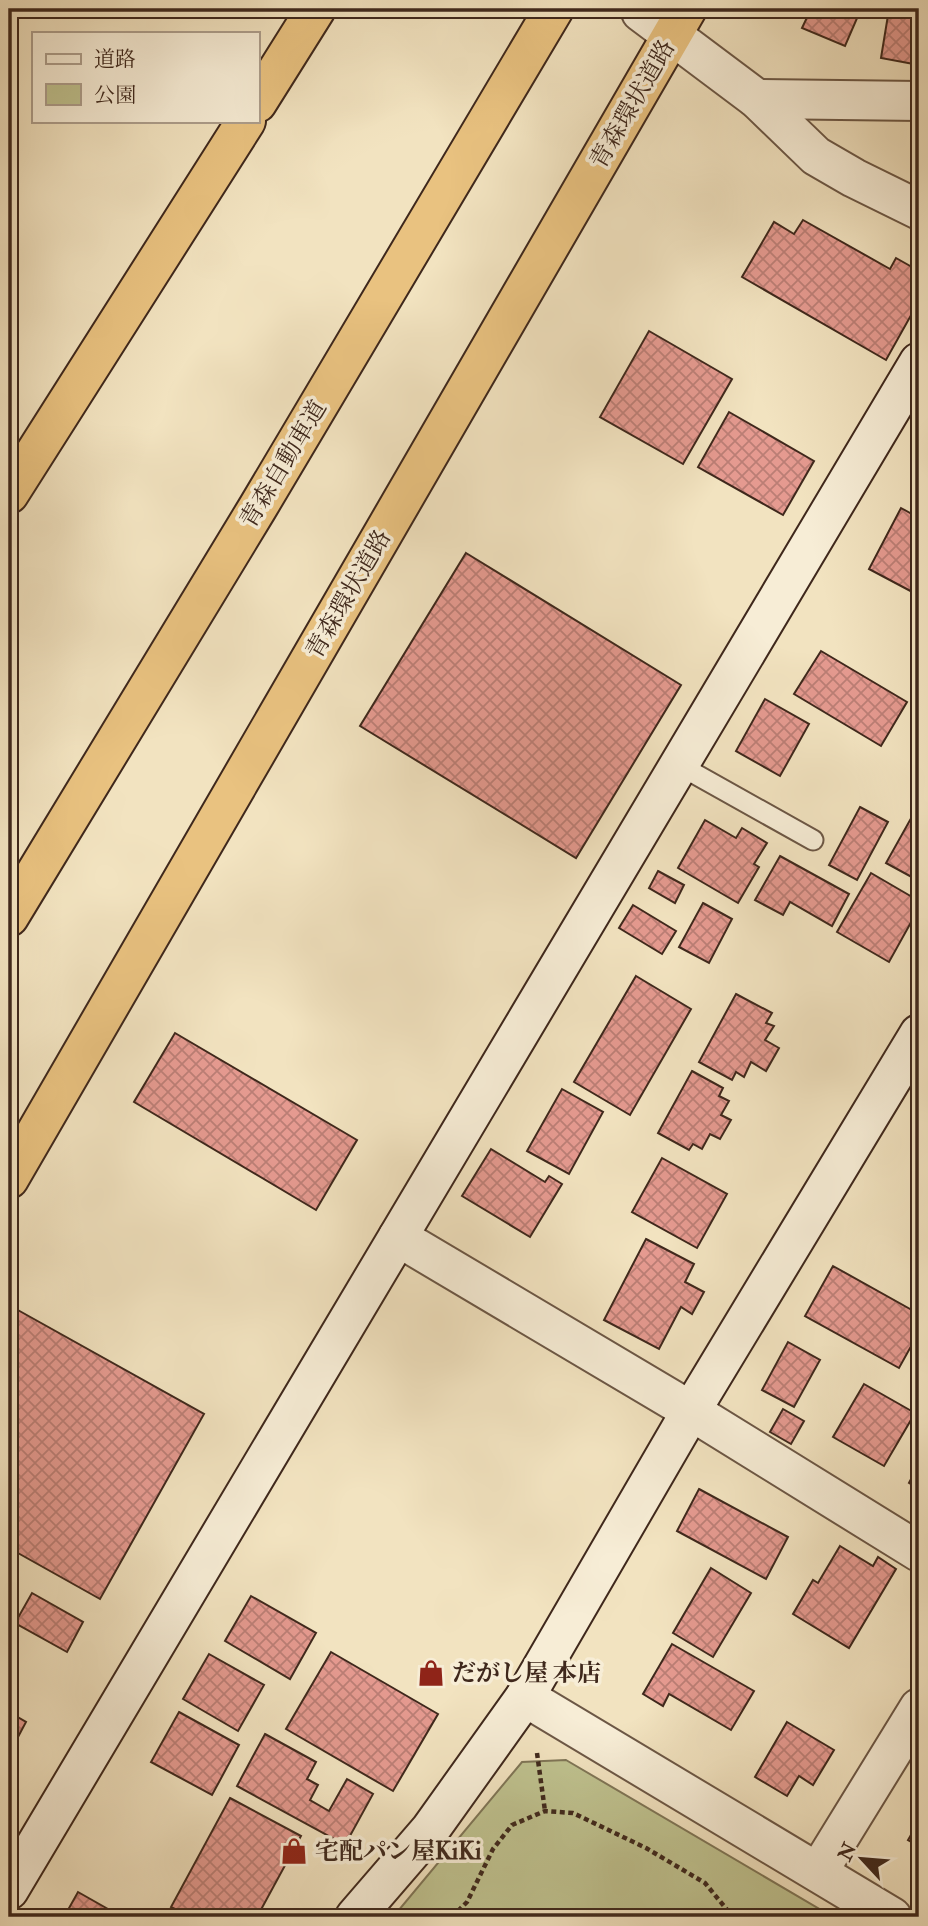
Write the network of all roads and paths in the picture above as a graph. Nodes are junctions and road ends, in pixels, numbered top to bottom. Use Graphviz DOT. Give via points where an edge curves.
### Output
graph roads {
  1 [pos="316,9"];
  2 [pos="554,9"];
  3 [pos="641,12"];
  4 [pos="679,22"];
  5 [pos="757,99"];
  6 [pos="259,100"];
  7 [pos="919,101"];
  8 [pos="245,122"];
  9 [pos="919,210"];
  10 [pos="919,362"];
  11 [pos="9,494"];
  12 [pos="679,765"];
  13 [pos="813,840"];
  14 [pos="9,917"];
  15 [pos="919,1034"];
  16 [pos="9,1179"];
  17 [pos="398,1237"];
  18 [pos="691,1411"];
  19 [pos="919,1552"];
  20 [pos="525,1698"];
  21 [pos="919,1708"];
  22 [pos="536,1742"];
  23 [pos="545,1811"];
  24 [pos="818,1872"];
  25 [pos="9,1890"];
  26 [pos="355,1917"];
  27 [pos="452,1917"];
  28 [pos="733,1917"];
  29 [pos="892,1917"];
  1 -- 6 [label="highway"];
  2 -- 14 [label="highway, 青森自動車道"];
  3 -- 4 [label="street"];
  4 -- 5 [label="street"];
  4 -- 16 [label="highway, 青森環状道路"];
  5 -- 7 [label="street"];
  5 -- 9 [label="street" via="816,156"];
  8 -- 11 [label="highway"];
  10 -- 12 [label="street"];
  12 -- 13 [label="lane"];
  12 -- 17 [label="street"];
  15 -- 18 [label="street"];
  17 -- 18 [label="street"];
  17 -- 25 [label="street"];
  18 -- 19 [label="street"];
  18 -- 20 [label="street"];
  20 -- 24 [label="street"];
  20 -- 26 [label="street" via="430,1830"];
  21 -- 24 [label="street"];
  22 -- 23 [label="path"];
  23 -- 27 [label="path" via="512,1825 493,1849 467,1902"];
  23 -- 28 [label="path" via="573,1813 646,1848 705,1883"];
  24 -- 29 [label="street"];
}
